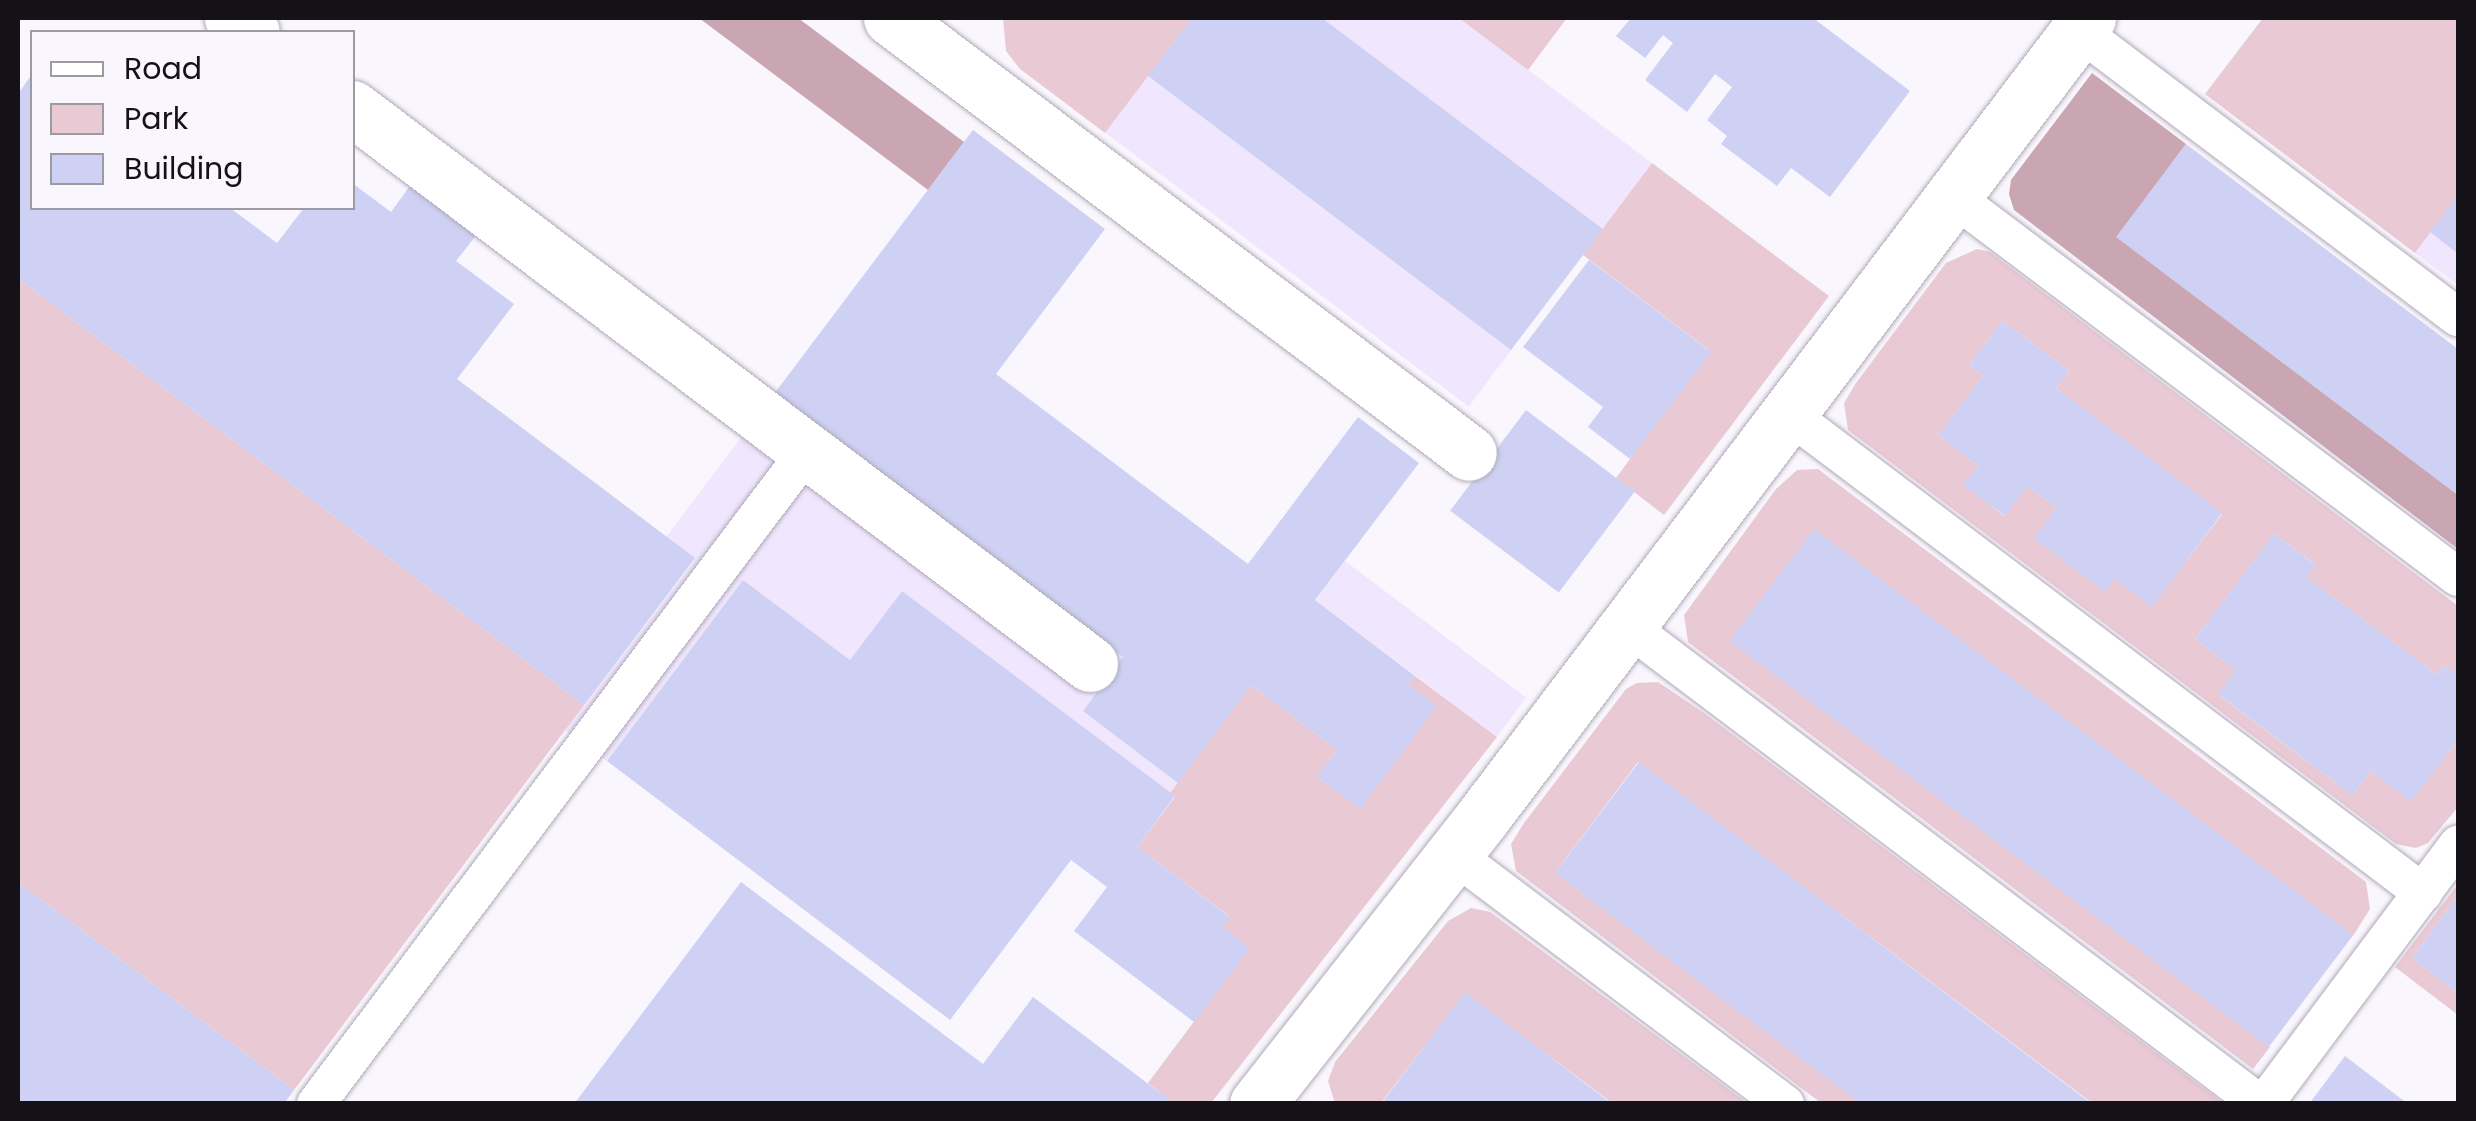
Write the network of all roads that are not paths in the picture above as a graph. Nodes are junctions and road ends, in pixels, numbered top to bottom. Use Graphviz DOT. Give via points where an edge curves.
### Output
graph roads {
  1 [pos="2083,24"];
  2 [pos="924,27"];
  3 [pos="355,110"];
  4 [pos="1952,196"];
  5 [pos="2458,317"];
  6 [pos="1787,414"];
  7 [pos="807,451"];
  8 [pos="1469,454"];
  9 [pos="2458,577"];
  10 [pos="1626,626"];
  11 [pos="1090,664"];
  12 [pos="2458,845"];
  13 [pos="1454,854"];
  14 [pos="2423,893"];
  15 [pos="1262,1102"];
  16 [pos="316,1104"];
  17 [pos="1785,1104"];
  18 [pos="2262,1104"];
  1 -- 4 [label="street"];
  1 -- 5 [label="lane"];
  2 -- 8 [label="street"];
  3 -- 7 [label="street"];
  4 -- 6 [label="street"];
  4 -- 9 [label="lane"];
  6 -- 10 [label="street"];
  6 -- 14 [label="lane"];
  7 -- 11 [label="street"];
  7 -- 16 [label="lane"];
  10 -- 13 [label="street"];
  10 -- 18 [label="lane"];
  12 -- 14 [label="lane"];
  13 -- 15 [label="street"];
  13 -- 17 [label="lane"];
  14 -- 18 [label="lane"];
}
